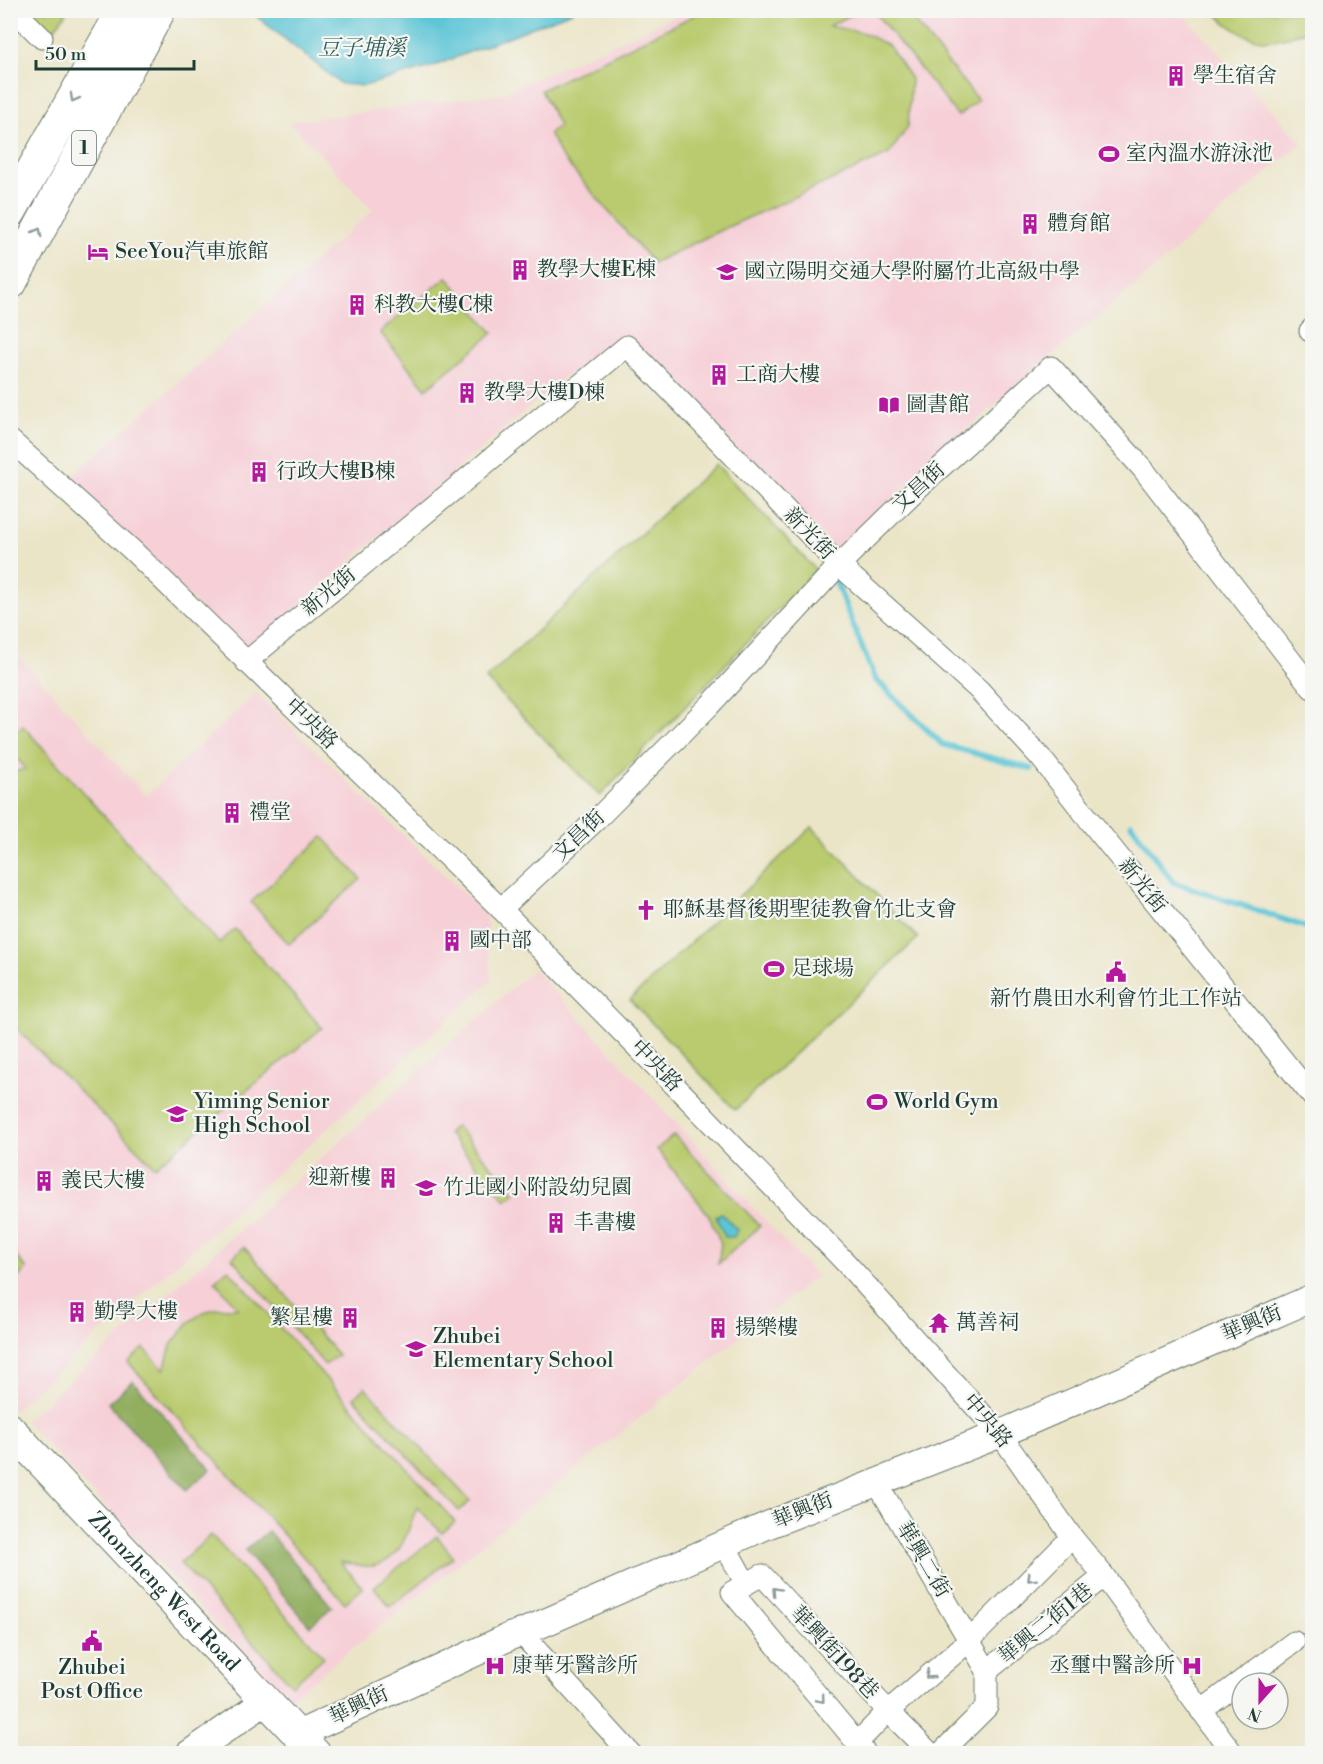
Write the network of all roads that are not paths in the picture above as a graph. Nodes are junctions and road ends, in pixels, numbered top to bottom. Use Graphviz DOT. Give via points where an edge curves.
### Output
graph roads {
  1 [pos="14,10"];
  2 [pos="124,10"];
  3 [pos="158,11"];
  4 [pos="42,38"];
  5 [pos="10,211"];
  6 [pos="10,284"];
  7 [pos="10,440"];
  8 [pos="839,565"];
  9 [pos="246,662"];
  10 [pos="1312,688"];
  11 [pos="501,909"];
  12 [pos="1312,1096"];
  13 [pos="1312,1298"];
  14 [pos="10,1429"];
  15 [pos="1000,1434"];
  16 [pos="876,1481"];
  17 [pos="1072,1536"];
  18 [pos="724,1544"];
  19 [pos="1104,1576"];
  20 [pos="746,1584"];
  21 [pos="521,1633"];
  22 [pos="970,1640"];
  23 [pos="1294,1642"];
  24 [pos="987,1671"];
  25 [pos="266,1701"];
  26 [pos="888,1711"];
  27 [pos="1200,1711"];
  28 [pos="308,1744"];
  29 [pos="862,1748"];
  30 [pos="189,1754"];
  31 [pos="631,1754"];
  32 [pos="932,1754"];
  33 [pos="940,1754"];
  34 [pos="1233,1754"];
  1 -- 4 [label="street"];
  2 -- 5 [label="main road, 1, one-way"];
  6 -- 3 [label="main road, 1, one-way"];
  7 -- 9 [label="street, 中央路" via="132,550"];
  8 -- 9 [label="street, 新光街" via="627,346"];
  8 -- 10 [label="street, 文昌街" via="1051,367 1143,469"];
  8 -- 11 [label="street, 文昌街" via="710,705"];
  8 -- 12 [label="street, 新光街" via="979,690 1041,758"];
  9 -- 11 [label="street, 中央路"];
  11 -- 15 [label="street, 中央路" via="846,1263"];
  13 -- 15 [label="street, 華興街"];
  14 -- 25 [label="main road, Zhonzheng West Road"];
  15 -- 16 [label="street, 華興街"];
  15 -- 17 [label="street, 中央路"];
  16 -- 18 [label="street, 華興街"];
  16 -- 22 [label="street, 華興二街"];
  17 -- 19 [label="street, 中央路"];
  17 -- 22 [label="street, 華興二街1巷, one-way"];
  18 -- 20 [label="street"];
  18 -- 21 [label="street, 華興街"];
  19 -- 24 [label="street, 華興二街1巷"];
  19 -- 27 [label="street, 中央路"];
  26 -- 20 [label="street, 華興街198巷, one-way" via="762,1575"];
  20 -- 29 [label="street, 華興街198巷, one-way" via="732,1592"];
  21 -- 28 [label="street, 華興街"];
  21 -- 31 [label="street"];
  22 -- 24 [label="street, 華興二街"];
  22 -- 26 [label="street, one-way"];
  23 -- 27 [label="street"];
  24 -- 33 [label="street, 華興二街" via="987,1707"];
  25 -- 28 [label="main road, Zhonzheng West Road"];
  25 -- 30 [label="street"];
  26 -- 29 [label="street, 華興街198巷"];
  26 -- 32 [label="street"];
  27 -- 34 [label="street, 中央路"];
}
